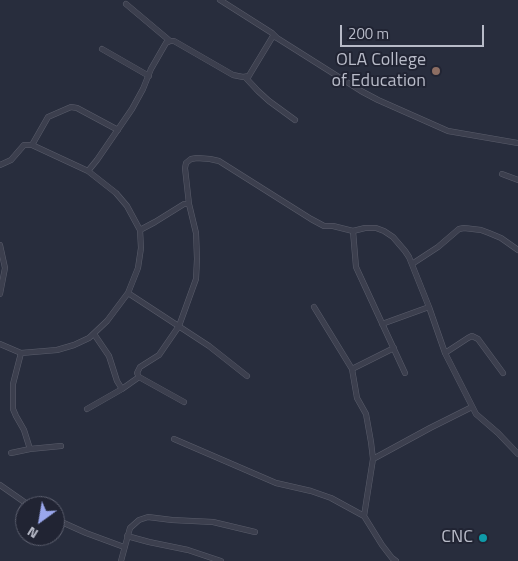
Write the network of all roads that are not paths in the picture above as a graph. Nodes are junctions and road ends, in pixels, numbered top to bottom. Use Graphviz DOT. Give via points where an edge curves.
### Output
graph roads {
  1 [pos="220,0"];
  2 [pos="126,4"];
  3 [pos="277,38"];
  4 [pos="170,41"];
  5 [pos="102,49"];
  6 [pos="149,76"];
  7 [pos="246,77"];
  8 [pos="295,120"];
  9 [pos="118,130"];
  10 [pos="518,143"];
  11 [pos="32,145"];
  12 [pos="0,165"];
  13 [pos="88,171"];
  14 [pos="502,174"];
  15 [pos="518,180"];
  16 [pos="189,204"];
  17 [pos="140,230"];
  18 [pos="353,231"];
  19 [pos="0,245"];
  20 [pos="518,250"];
  21 [pos="412,264"];
  22 [pos="2,267"];
  23 [pos="128,292"];
  24 [pos="0,294"];
  25 [pos="314,307"];
  26 [pos="429,307"];
  27 [pos="382,324"];
  28 [pos="179,326"];
  29 [pos="94,334"];
  30 [pos="0,344"];
  31 [pos="394,348"];
  32 [pos="21,353"];
  33 [pos="445,353"];
  34 [pos="352,369"];
  35 [pos="405,373"];
  36 [pos="503,373"];
  37 [pos="247,376"];
  38 [pos="139,377"];
  39 [pos="122,389"];
  40 [pos="184,402"];
  41 [pos="472,407"];
  42 [pos="87,409"];
  43 [pos="174,439"];
  44 [pos="61,446"];
  45 [pos="30,449"];
  46 [pos="11,453"];
  47 [pos="518,454"];
  48 [pos="373,459"];
  49 [pos="0,485"];
  50 [pos="16,496"];
  51 [pos="364,516"];
  52 [pos="65,524"];
  53 [pos="255,532"];
  54 [pos="127,536"];
  55 [pos="124,547"];
  56 [pos="121,561"];
  57 [pos="221,561"];
  58 [pos="396,561"];
  1 -- 3 [label="street"];
  2 -- 4 [label="street"];
  3 -- 7 [label="street" via="274,36"];
  3 -- 10 [label="street" via="361,91 441,128"];
  4 -- 6 [label="street"];
  4 -- 7 [label="street" via="233,75"];
  5 -- 6 [label="street"];
  6 -- 9 [label="street"];
  7 -- 8 [label="street" via="269,101"];
  9 -- 11 [label="street" via="71,107 48,117"];
  9 -- 13 [label="street"];
  11 -- 12 [label="street" via="24,145 11,160"];
  11 -- 13 [label="street"];
  13 -- 17 [label="street" via="116,193"];
  14 -- 15 [label="street"];
  16 -- 17 [label="street"];
  16 -- 18 [label="street" via="186,163 197,158 210,159 219,161 324,226"];
  16 -- 28 [label="street" via="196,234 196,279"];
  17 -- 23 [label="street" via="138,268"];
  18 -- 21 [label="street" via="376,228 384,231 405,251"];
  18 -- 27 [label="street" via="356,267"];
  19 -- 22 [label="street"];
  20 -- 21 [label="street" via="489,233 464,228"];
  21 -- 26 [label="street"];
  22 -- 24 [label="street"];
  23 -- 28 [label="street"];
  23 -- 29 [label="street" via="107,322"];
  25 -- 34 [label="street"];
  26 -- 27 [label="street"];
  26 -- 33 [label="street"];
  27 -- 31 [label="street"];
  28 -- 37 [label="street"];
  28 -- 38 [label="street" via="159,355 140,367"];
  29 -- 32 [label="street" via="57,350"];
  29 -- 39 [label="street" via="109,356"];
  30 -- 32 [label="street"];
  31 -- 34 [label="street"];
  31 -- 35 [label="street"];
  32 -- 45 [label="street" via="12,384 13,409"];
  33 -- 36 [label="street" via="472,336 478,339"];
  33 -- 41 [label="street"];
  34 -- 48 [label="street" via="356,398 366,414"];
  38 -- 39 [label="street"];
  38 -- 40 [label="street"];
  39 -- 42 [label="street"];
  41 -- 47 [label="street"];
  41 -- 48 [label="street"];
  43 -- 51 [label="street" via="276,483 331,498"];
  44 -- 45 [label="street"];
  45 -- 46 [label="street"];
  48 -- 51 [label="street"];
  49 -- 50 [label="street"];
  51 -- 58 [label="street"];
  52 -- 55 [label="street"];
  53 -- 54 [label="street" via="213,522 148,517 130,528"];
  54 -- 55 [label="street"];
  54 -- 57 [label="street"];
  55 -- 56 [label="street"];
}
